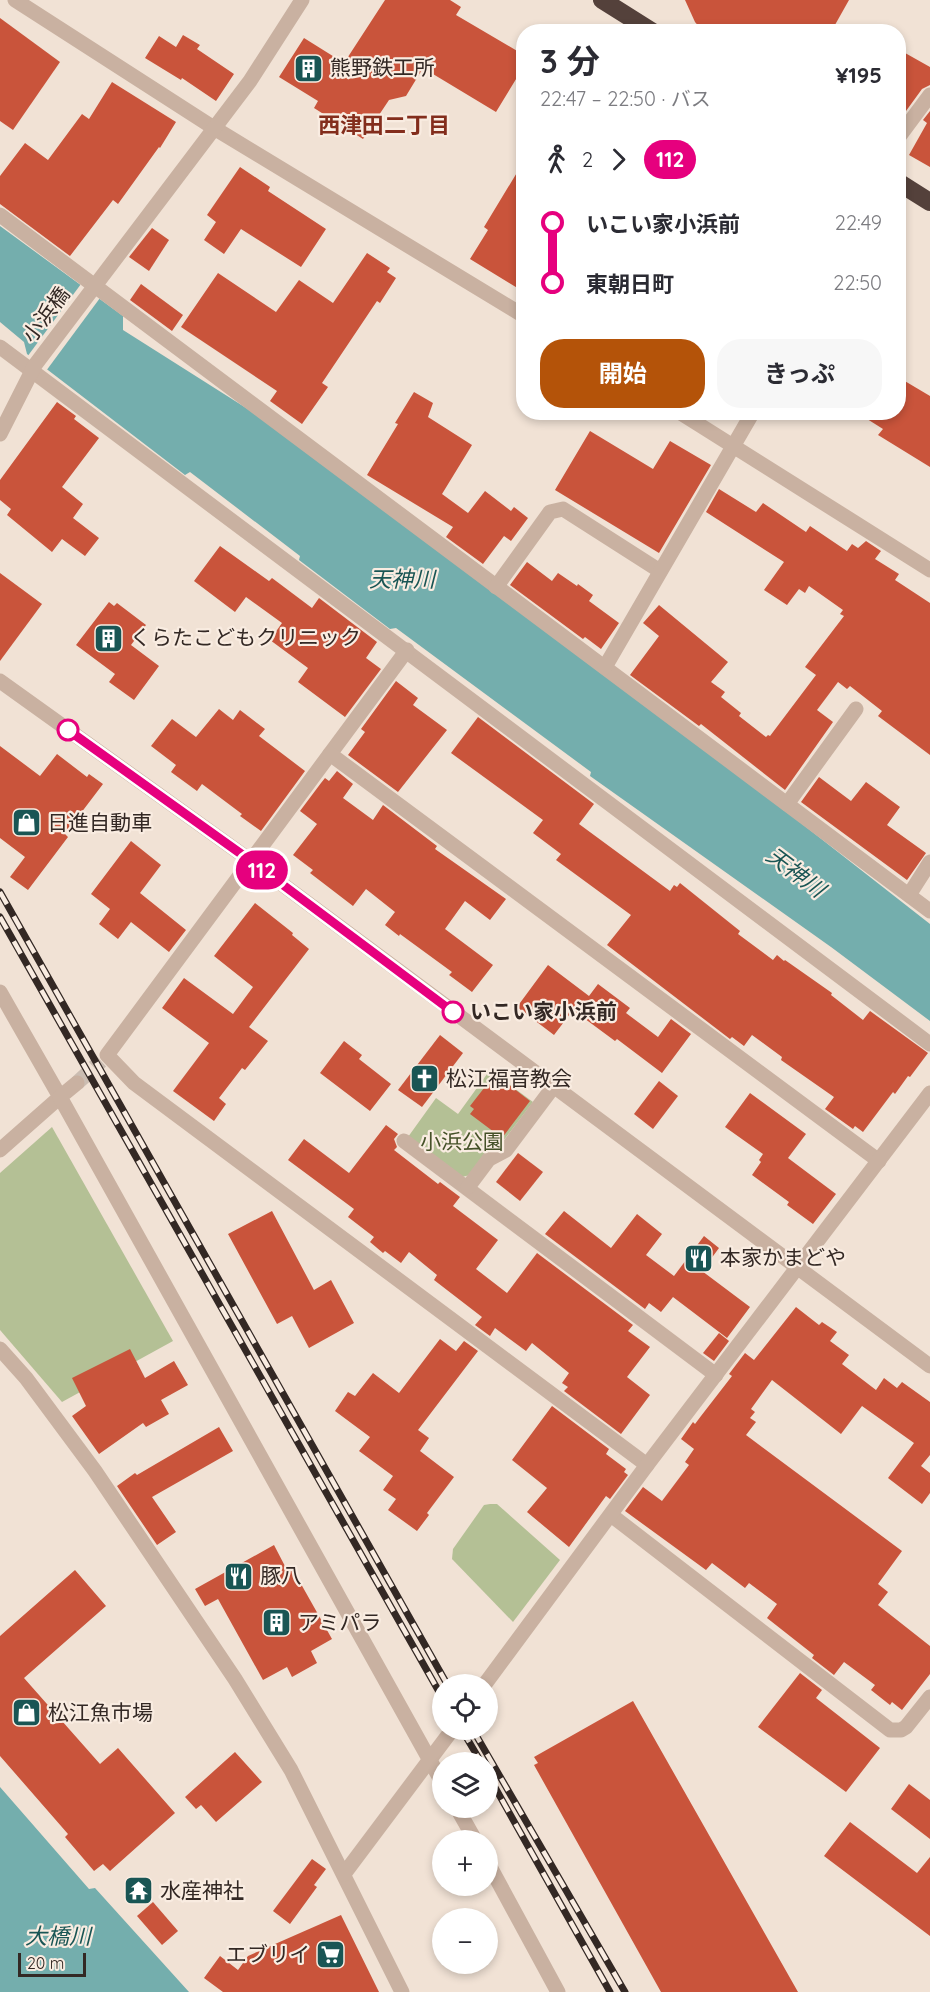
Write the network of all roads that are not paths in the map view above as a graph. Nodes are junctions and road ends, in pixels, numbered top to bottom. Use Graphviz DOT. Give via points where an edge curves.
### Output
graph roads {
  1 [pos="15,0"];
  2 [pos="303,0"];
  3 [pos="602,0"];
  4 [pos="640,24"];
  5 [pos="930,95"];
  6 [pos="906,127"];
  7 [pos="214,128"];
  8 [pos="906,187"];
  9 [pos="930,202"];
  10 [pos="0,215"];
  11 [pos="92,288"];
  12 [pos="516,311"];
  13 [pos="0,347"];
  14 [pos="34,368"];
  15 [pos="693,420"];
  16 [pos="749,420"];
  17 [pos="0,434"];
  18 [pos="734,446"];
  19 [pos="930,570"];
  20 [pos="660,571"];
  21 [pos="496,587"];
  22 [pos="407,650"];
  23 [pos="605,667"];
  24 [pos="0,681"];
  25 [pos="856,709"];
  26 [pos="330,754"];
  27 [pos="787,804"];
  28 [pos="251,861"];
  29 [pos="930,862"];
  30 [pos="909,895"];
  31 [pos="930,911"];
  32 [pos="0,992"];
  33 [pos="5,1016"];
  34 [pos="930,1044"];
  35 [pos="77,1083"];
  36 [pos="554,1086"];
  37 [pos="930,1093"];
  38 [pos="60,1097"];
  39 [pos="404,1141"];
  40 [pos="0,1150"];
  41 [pos="879,1161"];
  42 [pos="468,1187"];
  43 [pos="799,1268"];
  44 [pos="0,1349"];
  45 [pos="930,1366"];
  46 [pos="716,1375"];
  47 [pos="647,1465"];
  48 [pos="611,1515"];
  49 [pos="492,1674"];
  50 [pos="930,1697"];
  51 [pos="444,1740"];
  52 [pos="430,1759"];
  53 [pos="432,1763"];
  54 [pos="344,1874"];
  55 [pos="498,1881"];
  56 [pos="402,1992"];
  57 [pos="558,1992"];
  1 -- 7 [label="street"];
  2 -- 7 [label="street, 小浜橋"];
  3 -- 4 [label="highway"];
  5 -- 6 [label="street"];
  7 -- 11 [label="street, 小浜橋"];
  7 -- 12 [label="street"];
  8 -- 9 [label="highway"];
  10 -- 11 [label="street"];
  11 -- 14 [label="street, 小浜橋"];
  11 -- 21 [label="street"];
  13 -- 14 [label="street"];
  14 -- 17 [label="street, 小浜橋"];
  14 -- 22 [label="street"];
  15 -- 18 [label="street"];
  16 -- 18 [label="street"];
  18 -- 19 [label="street"];
  18 -- 20 [label="street"];
  20 -- 21 [label="street" via="563,509 550,512"];
  20 -- 23 [label="street"];
  21 -- 23 [label="street"];
  22 -- 26 [label="street"];
  22 -- 34 [label="street"];
  23 -- 27 [label="street"];
  24 -- 28 [label="street"];
  25 -- 27 [label="street"];
  26 -- 28 [label="street"];
  26 -- 41 [label="street"];
  27 -- 30 [label="street"];
  28 -- 36 [label="street"];
  28 -- 47 [label="street" via="104,1058"];
  29 -- 30 [label="street"];
  30 -- 31 [label="street"];
  32 -- 33 [label="street"];
  33 -- 38 [label="street"];
  35 -- 38 [label="street"];
  36 -- 42 [label="street" via="506,1150 489,1159"];
  36 -- 43 [label="street"];
  37 -- 41 [label="street"];
  38 -- 40 [label="street"];
  38 -- 52 [label="street"];
  39 -- 42 [label="street"];
  41 -- 43 [label="street"];
  42 -- 46 [label="street"];
  43 -- 45 [label="street"];
  43 -- 46 [label="street"];
  44 -- 54 [label="street" via="95,1471 235,1679 291,1770"];
  46 -- 47 [label="street"];
  47 -- 48 [label="street"];
  48 -- 49 [label="street"];
  48 -- 50 [label="street" via="890,1730 906,1726"];
  51 -- 52 [label="street"];
  52 -- 53 [label="street"];
  52 -- 54 [label="street"];
  54 -- 56 [label="street"];
  55 -- 57 [label="street"];
}
